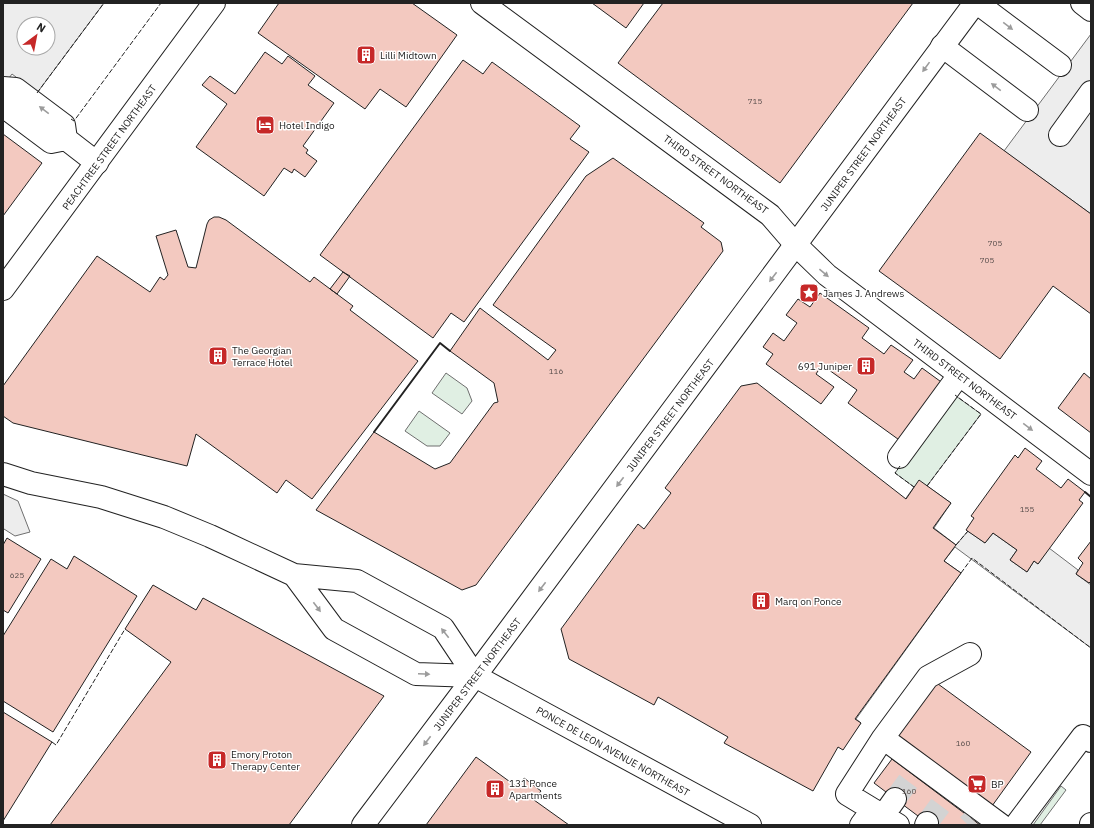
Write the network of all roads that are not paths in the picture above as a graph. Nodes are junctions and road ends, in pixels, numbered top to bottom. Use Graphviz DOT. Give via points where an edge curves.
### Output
graph roads {
  1 [pos="214,3"];
  2 [pos="482,3"];
  3 [pos="976,3"];
  4 [pos="1082,3"];
  5 [pos="1091,10"];
  6 [pos="942,46"];
  7 [pos="1060,65"];
  8 [pos="3,88"];
  9 [pos="1091,92"];
  10 [pos="3,106"];
  11 [pos="1027,110"];
  12 [pos="1060,135"];
  13 [pos="66,139"];
  14 [pos="97,163"];
  15 [pos="796,245"];
  16 [pos="3,289"];
  17 [pos="960,375"];
  18 [pos="900,457"];
  19 [pos="3,474"];
  20 [pos="1091,474"];
  21 [pos="294,576"];
  22 [pos="970,654"];
  23 [pos="476,676"];
  24 [pos="883,738"];
  25 [pos="1091,741"];
  26 [pos="882,815"];
  27 [pos="363,825"];
  28 [pos="750,825"];
  29 [pos="1001,825"];
  30 [pos="1016,825"];
  1 -- 14 [label="main road, PEACHTREE STREET NORTHEAST"];
  2 -- 15 [label="main road, THIRD STREET NORTHEAST" via="770,215"];
  3 -- 6 [label="main road, JUNIPER STREET NORTHEAST"];
  3 -- 7 [label="main road, one-way"];
  4 -- 5 [label="main road"];
  11 -- 6 [label="main road, one-way"];
  6 -- 15 [label="main road, JUNIPER STREET NORTHEAST, one-way"];
  13 -- 8 [label="main road, one-way" via="64,125 16,89"];
  9 -- 12 [label="main road"];
  10 -- 13 [label="main road" via="51,142"];
  13 -- 14 [label="main road"];
  14 -- 16 [label="main road, PEACHTREE STREET NORTHEAST"];
  15 -- 17 [label="main road, THIRD STREET NORTHEAST, one-way" via="827,276"];
  15 -- 23 [label="main road, JUNIPER STREET NORTHEAST, one-way"];
  17 -- 18 [label="main road"];
  17 -- 20 [label="main road, THIRD STREET NORTHEAST, one-way"];
  19 -- 21 [label="main road, PONCE DE LEON AVENUE NORTHEAST" via="31,483 101,497 164,517"];
  23 -- 21 [label="main road, PONCE DE LEON AVENUE NORTHEAST, one-way" via="443,628 358,581"];
  21 -- 23 [label="main road, PONCE DE LEON AVENUE NORTHEAST, one-way" via="334,629 416,674"];
  22 -- 24 [label="main road" via="928,677"];
  23 -- 27 [label="main road, JUNIPER STREET NORTHEAST, one-way"];
  23 -- 28 [label="main road, PONCE DE LEON AVENUE NORTHEAST"];
  24 -- 26 [label="main road" via="847,794"];
  24 -- 29 [label="main road" via="917,770 976,815"];
  25 -- 30 [label="main road" via="1083,736"];
}
